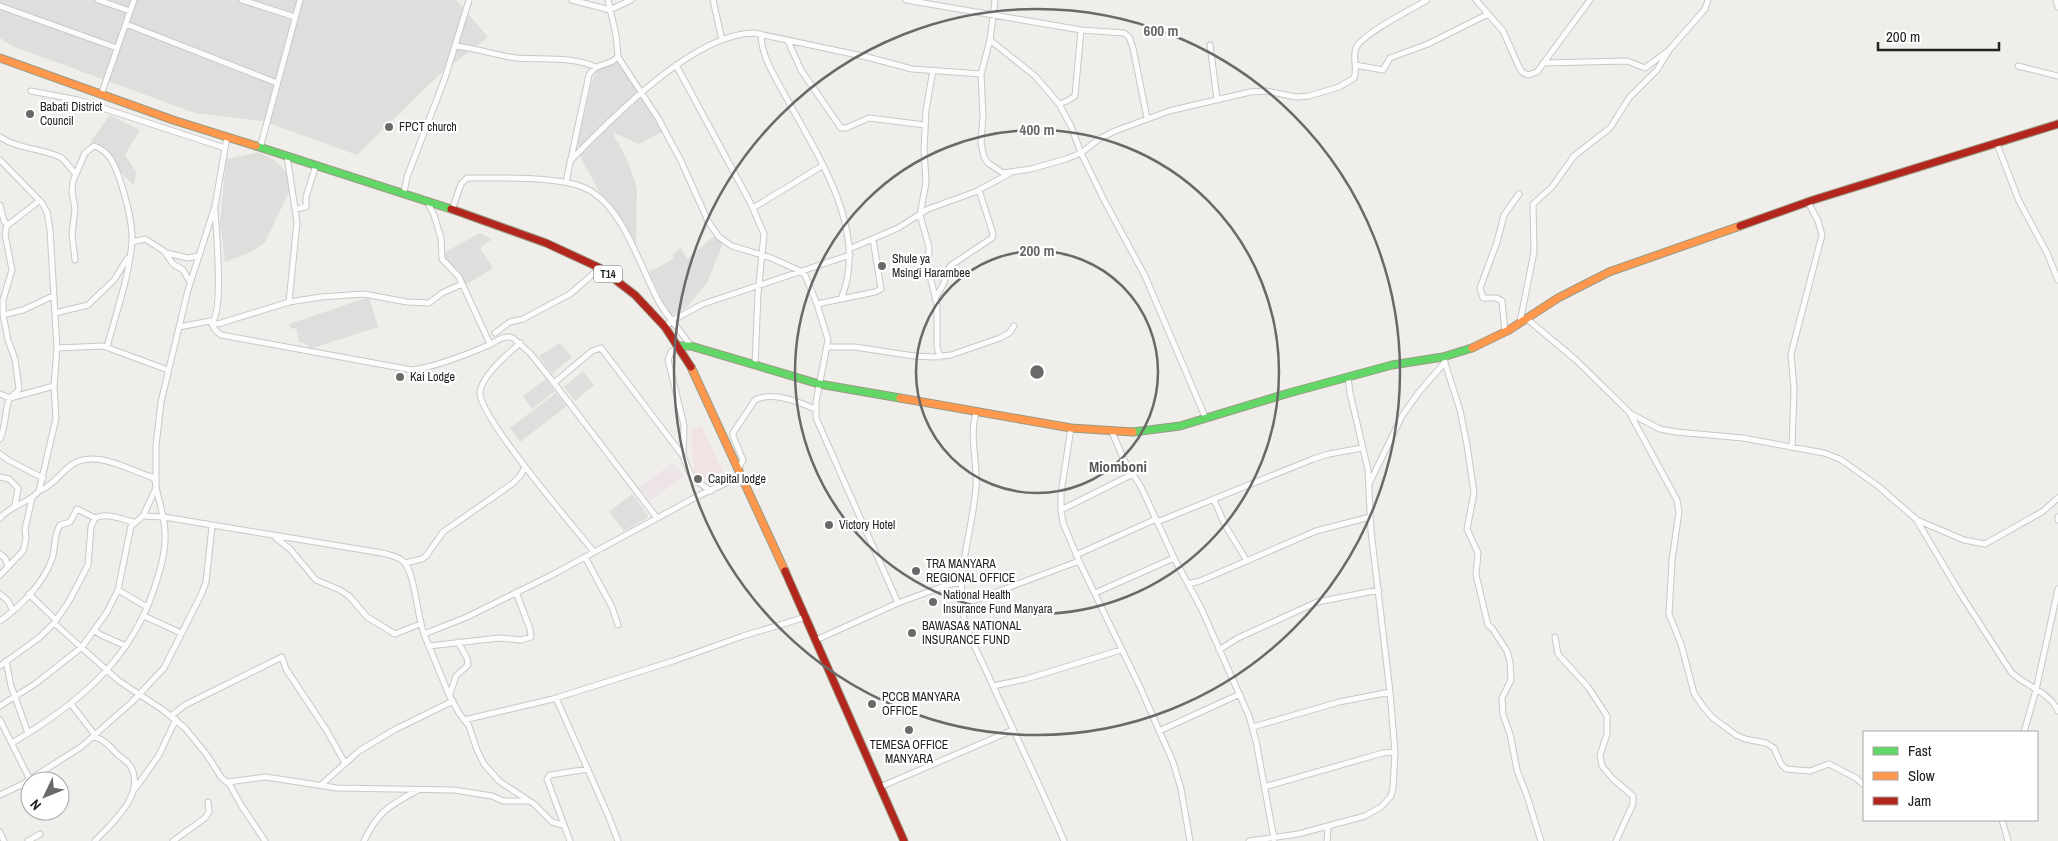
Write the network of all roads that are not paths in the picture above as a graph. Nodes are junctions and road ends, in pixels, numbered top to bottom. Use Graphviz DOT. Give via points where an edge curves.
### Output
graph roads {
  1 [pos="98,0"];
  2 [pos="134,0"];
  3 [pos="242,0"];
  4 [pos="300,0"];
  5 [pos="469,0"];
  6 [pos="572,0"];
  7 [pos="608,0"];
  8 [pos="631,0"];
  9 [pos="713,0"];
  10 [pos="906,0"];
  11 [pos="995,0"];
  12 [pos="1426,0"];
  13 [pos="1476,0"];
  14 [pos="1590,0"];
  15 [pos="1708,0"];
  16 [pos="2056,0"];
  17 [pos="0,6"];
  18 [pos="2058,7"];
  19 [pos="610,10"];
  20 [pos="130,11"];
  21 [pos="1488,14"];
  22 [pos="993,15"];
  23 [pos="295,17"];
  24 [pos="126,24"];
  25 [pos="1081,30"];
  26 [pos="760,34"];
  27 [pos="722,40"];
  28 [pos="990,40"];
  29 [pos="788,41"];
  30 [pos="1210,45"];
  31 [pos="455,46"];
  32 [pos="117,48"];
  33 [pos="1670,49"];
  34 [pos="618,57"];
  35 [pos="0,58"];
  36 [pos="1543,63"];
  37 [pos="676,65"];
  38 [pos="1355,65"];
  39 [pos="2018,66"];
  40 [pos="596,67"];
  41 [pos="932,70"];
  42 [pos="981,74"];
  43 [pos="2058,76"];
  44 [pos="277,83"];
  45 [pos="31,91"];
  46 [pos="101,94"];
  47 [pos="641,94"];
  48 [pos="1217,99"];
  49 [pos="1058,104"];
  50 [pos="1147,118"];
  51 [pos="2058,124"];
  52 [pos="925,125"];
  53 [pos="0,137"];
  54 [pos="227,137"];
  55 [pos="1997,144"];
  56 [pos="225,148"];
  57 [pos="260,148"];
  58 [pos="1081,153"];
  59 [pos="287,156"];
  60 [pos="0,160"];
  61 [pos="570,161"];
  62 [pos="316,165"];
  63 [pos="822,166"];
  64 [pos="1010,173"];
  65 [pos="76,174"];
  66 [pos="566,182"];
  67 [pos="979,190"];
  68 [pos="404,192"];
  69 [pos="1519,194"];
  70 [pos="426,200"];
  71 [pos="39,201"];
  72 [pos="1808,202"];
  73 [pos="0,205"];
  74 [pos="214,206"];
  75 [pos="753,208"];
  76 [pos="296,209"];
  77 [pos="452,210"];
  78 [pos="920,214"];
  79 [pos="4,226"];
  80 [pos="874,239"];
  81 [pos="132,242"];
  82 [pos="850,252"];
  83 [pos="130,254"];
  84 [pos="167,254"];
  85 [pos="761,254"];
  86 [pos="198,256"];
  87 [pos="75,260"];
  88 [pos="600,268"];
  89 [pos="800,270"];
  90 [pos="2058,280"];
  91 [pos="190,282"];
  92 [pos="462,284"];
  93 [pos="759,286"];
  94 [pos="54,296"];
  95 [pos="935,298"];
  96 [pos="841,299"];
  97 [pos="289,302"];
  98 [pos="817,304"];
  99 [pos="55,313"];
  100 [pos="3,314"];
  101 [pos="673,320"];
  102 [pos="1523,320"];
  103 [pos="212,322"];
  104 [pos="1014,326"];
  105 [pos="179,327"];
  106 [pos="665,327"];
  107 [pos="484,332"];
  108 [pos="1505,332"];
  109 [pos="495,333"];
  110 [pos="503,337"];
  111 [pos="520,343"];
  112 [pos="490,344"];
  113 [pos="679,346"];
  114 [pos="691,346"];
  115 [pos="107,347"];
  116 [pos="828,347"];
  117 [pos="57,348"];
  118 [pos="940,357"];
  119 [pos="1444,360"];
  120 [pos="755,364"];
  121 [pos="168,370"];
  122 [pos="1348,377"];
  123 [pos="554,383"];
  124 [pos="819,384"];
  125 [pos="54,386"];
  126 [pos="0,394"];
  127 [pos="10,398"];
  128 [pos="815,409"];
  129 [pos="977,411"];
  130 [pos="1629,412"];
  131 [pos="1206,419"];
  132 [pos="1071,428"];
  133 [pos="1112,432"];
  134 [pos="0,439"];
  135 [pos="1362,448"];
  136 [pos="1792,448"];
  137 [pos="0,454"];
  138 [pos="683,456"];
  139 [pos="525,467"];
  140 [pos="740,472"];
  141 [pos="1133,474"];
  142 [pos="0,476"];
  143 [pos="42,478"];
  144 [pos="1368,485"];
  145 [pos="156,488"];
  146 [pos="40,490"];
  147 [pos="711,491"];
  148 [pos="32,498"];
  149 [pos="2058,498"];
  150 [pos="1214,500"];
  151 [pos="15,505"];
  152 [pos="1061,510"];
  153 [pos="142,516"];
  154 [pos="1370,517"];
  155 [pos="0,518"];
  156 [pos="95,518"];
  157 [pos="164,518"];
  158 [pos="657,518"];
  159 [pos="1916,519"];
  160 [pos="1157,520"];
  161 [pos="133,522"];
  162 [pos="212,526"];
  163 [pos="273,536"];
  164 [pos="594,552"];
  165 [pos="0,554"];
  166 [pos="1076,555"];
  167 [pos="585,557"];
  168 [pos="1174,558"];
  169 [pos="1079,561"];
  170 [pos="1247,561"];
  171 [pos="405,563"];
  172 [pos="8,566"];
  173 [pos="0,575"];
  174 [pos="961,582"];
  175 [pos="1188,584"];
  176 [pos="2058,589"];
  177 [pos="118,590"];
  178 [pos="1379,590"];
  179 [pos="516,592"];
  180 [pos="1095,593"];
  181 [pos="0,594"];
  182 [pos="29,594"];
  183 [pos="898,603"];
  184 [pos="962,605"];
  185 [pos="147,607"];
  186 [pos="12,611"];
  187 [pos="144,616"];
  188 [pos="806,617"];
  189 [pos="0,621"];
  190 [pos="55,621"];
  191 [pos="420,624"];
  192 [pos="618,625"];
  193 [pos="95,630"];
  194 [pos="181,633"];
  195 [pos="424,634"];
  196 [pos="1555,638"];
  197 [pos="816,640"];
  198 [pos="458,642"];
  199 [pos="126,646"];
  200 [pos="429,646"];
  201 [pos="82,647"];
  202 [pos="1121,650"];
  203 [pos="1219,650"];
  204 [pos="6,661"];
  205 [pos="0,666"];
  206 [pos="106,670"];
  207 [pos="993,686"];
  208 [pos="2036,690"];
  209 [pos="1390,692"];
  210 [pos="1240,694"];
  211 [pos="449,695"];
  212 [pos="138,696"];
  213 [pos="14,697"];
  214 [pos="556,698"];
  215 [pos="453,701"];
  216 [pos="71,704"];
  217 [pos="0,706"];
  218 [pos="2058,710"];
  219 [pos="173,717"];
  220 [pos="0,720"];
  221 [pos="464,720"];
  222 [pos="1253,727"];
  223 [pos="1013,730"];
  224 [pos="1159,731"];
  225 [pos="2024,731"];
  226 [pos="28,733"];
  227 [pos="94,736"];
  228 [pos="12,743"];
  229 [pos="1395,752"];
  230 [pos="345,763"];
  231 [pos="588,769"];
  232 [pos="26,771"];
  233 [pos="44,771"];
  234 [pos="228,782"];
  235 [pos="1863,784"];
  236 [pos="20,785"];
  237 [pos="321,785"];
  238 [pos="880,787"];
  239 [pos="1264,788"];
  240 [pos="135,789"];
  241 [pos="420,789"];
  242 [pos="0,794"];
  243 [pos="208,802"];
  244 [pos="530,802"];
  245 [pos="2002,821"];
  246 [pos="563,825"];
  247 [pos="1328,827"];
  248 [pos="0,832"];
  249 [pos="40,834"];
  250 [pos="1274,839"];
  251 [pos="4,841"];
  252 [pos="28,841"];
  253 [pos="95,841"];
  254 [pos="173,841"];
  255 [pos="265,841"];
  256 [pos="364,841"];
  257 [pos="570,841"];
  258 [pos="618,841"];
  259 [pos="904,841"];
  260 [pos="1064,841"];
  261 [pos="1190,841"];
  262 [pos="1249,841"];
  263 [pos="1327,841"];
  264 [pos="1541,841"];
  265 [pos="1616,841"];
  266 [pos="2008,841"];
  1 -- 20 [label="street"];
  2 -- 20 [label="street"];
  3 -- 23 [label="street"];
  4 -- 23 [label="street"];
  5 -- 31 [label="street"];
  6 -- 19 [label="street"];
  7 -- 19 [label="street"];
  8 -- 19 [label="street"];
  9 -- 27 [label="street"];
  10 -- 22 [label="street"];
  11 -- 22 [label="street"];
  12 -- 38 [label="street" via="1365,38 1355,49"];
  13 -- 21 [label="street"];
  14 -- 36 [label="street"];
  15 -- 33 [label="street" via="1705,9"];
  16 -- 18 [label="street"];
  17 -- 32 [label="street"];
  19 -- 34 [label="street"];
  20 -- 24 [label="street"];
  21 -- 36 [label="street" via="1506,36 1522,72 1528,75 1537,72"];
  21 -- 38 [label="street" via="1389,59 1383,70"];
  22 -- 25 [label="street"];
  22 -- 28 [label="street"];
  23 -- 44 [label="street"];
  24 -- 32 [label="street"];
  24 -- 44 [label="street"];
  25 -- 49 [label="street" via="1075,96"];
  25 -- 50 [label="street" via="1124,33 1129,37"];
  26 -- 27 [label="street" via="745,33"];
  26 -- 29 [label="street"];
  26 -- 63 [label="street" via="764,53"];
  27 -- 37 [label="street"];
  28 -- 42 [label="street"];
  28 -- 49 [label="street" via="1035,76"];
  29 -- 41 [label="street" via="867,56 906,68"];
  29 -- 52 [label="street" via="801,70 841,128 868,118"];
  30 -- 48 [label="street"];
  31 -- 40 [label="street" via="514,58 558,58"];
  31 -- 68 [label="street"];
  32 -- 46 [label="street"];
  33 -- 36 [label="street" via="1645,68 1627,61"];
  33 -- 102 [label="street" via="1657,70 1629,98 1610,128 1574,156 1552,187 1533,204 1534,252"];
  34 -- 40 [label="street"];
  34 -- 47 [label="street"];
  35 -- 46 [label="main road, T14"];
  37 -- 47 [label="street"];
  37 -- 75 [label="street"];
  38 -- 48 [label="street" via="1356,74 1351,81 1309,96 1266,91"];
  39 -- 43 [label="street"];
  40 -- 61 [label="street" via="589,75"];
  41 -- 42 [label="street"];
  41 -- 52 [label="street"];
  42 -- 64 [label="street" via="982,151 992,167"];
  44 -- 57 [label="street"];
  45 -- 56 [label="street" via="78,100"];
  46 -- 54 [label="main road, T14"];
  47 -- 61 [label="street"];
  47 -- 85 [label="street" via="665,131 715,232 732,246"];
  48 -- 50 [label="street"];
  49 -- 58 [label="street"];
  50 -- 58 [label="street" via="1107,135"];
  51 -- 55 [label="main road"];
  52 -- 78 [label="street" via="926,183"];
  53 -- 65 [label="street" via="11,144 35,148 61,158"];
  54 -- 56 [label="street"];
  54 -- 57 [label="main road, T14"];
  55 -- 72 [label="main road"];
  55 -- 90 [label="street" via="2019,201"];
  56 -- 74 [label="street"];
  57 -- 59 [label="main road, T14"];
  58 -- 64 [label="street"];
  58 -- 131 [label="street" via="1145,276"];
  59 -- 62 [label="main road, T14"];
  59 -- 76 [label="street"];
  60 -- 71 [label="street"];
  61 -- 66 [label="street"];
  62 -- 68 [label="main road, T14"];
  62 -- 76 [label="street" via="306,207"];
  63 -- 75 [label="street"];
  63 -- 82 [label="street" via="840,200"];
  64 -- 67 [label="street"];
  65 -- 81 [label="street" via="90,147 100,148 113,161 125,197"];
  65 -- 87 [label="street" via="72,192"];
  66 -- 77 [label="street" via="467,178 461,184"];
  66 -- 101 [label="street" via="595,194 616,217 629,237 659,302"];
  67 -- 78 [label="street"];
  67 -- 95 [label="street" via="992,238 950,266"];
  68 -- 70 [label="main road, T14"];
  69 -- 108 [label="street" via="1504,215 1480,288 1483,298 1502,301"];
  70 -- 77 [label="main road, T14"];
  70 -- 92 [label="street" via="440,232 442,259"];
  71 -- 79 [label="street"];
  71 -- 94 [label="street" via="49,219"];
  72 -- 102 [label="main road" via="1609,272"];
  72 -- 136 [label="street" via="1822,234 1791,354 1794,389"];
  73 -- 79 [label="street"];
  74 -- 86 [label="street"];
  74 -- 103 [label="street" via="218,290"];
  75 -- 85 [label="street" via="764,234"];
  76 -- 97 [label="street"];
  77 -- 88 [label="main road, T14" via="546,243"];
  78 -- 80 [label="street"];
  78 -- 95 [label="street" via="927,238 928,268"];
  79 -- 100 [label="street" via="12,270 3,300"];
  80 -- 82 [label="street"];
  80 -- 96 [label="street" via="881,290"];
  81 -- 83 [label="street"];
  81 -- 84 [label="street" via="147,239"];
  82 -- 89 [label="street"];
  82 -- 96 [label="street" via="848,278"];
  83 -- 99 [label="street" via="114,280 88,305"];
  83 -- 115 [label="street"];
  84 -- 86 [label="street" via="187,258"];
  84 -- 91 [label="street"];
  85 -- 89 [label="street"];
  85 -- 93 [label="street"];
  86 -- 91 [label="street"];
  88 -- 106 [label="main road, T14" via="636,295"];
  88 -- 109 [label="street" via="570,294 523,319 510,322"];
  89 -- 93 [label="street"];
  89 -- 98 [label="street"];
  91 -- 105 [label="street"];
  92 -- 97 [label="street" via="429,303 364,294"];
  92 -- 107 [label="street"];
  93 -- 101 [label="street" via="703,304"];
  93 -- 120 [label="street"];
  94 -- 99 [label="street"];
  94 -- 100 [label="street" via="23,310"];
  95 -- 118 [label="street"];
  96 -- 98 [label="street"];
  97 -- 103 [label="street" via="224,323"];
  98 -- 116 [label="street"];
  99 -- 117 [label="street"];
  100 -- 127 [label="street" via="18,374 19,389"];
  101 -- 106 [label="street"];
  101 -- 114 [label="street"];
  102 -- 108 [label="main road"];
  102 -- 130 [label="street" via="1576,360"];
  103 -- 105 [label="street"];
  103 -- 112 [label="street" via="221,335 412,370 428,368"];
  104 -- 118 [label="street" via="1005,337"];
  105 -- 121 [label="street"];
  106 -- 113 [label="main road, T14"];
  107 -- 109 [label="street"];
  107 -- 112 [label="street"];
  108 -- 119 [label="main road"];
  109 -- 110 [label="street"];
  110 -- 111 [label="street" via="509,336"];
  110 -- 112 [label="street"];
  111 -- 123 [label="street"];
  111 -- 139 [label="street" via="492,371 480,393 489,416"];
  113 -- 114 [label="main road"];
  113 -- 138 [label="street" via="668,360 684,426"];
  113 -- 140 [label="main road, T14"];
  114 -- 120 [label="main road"];
  115 -- 117 [label="street"];
  115 -- 121 [label="street"];
  116 -- 118 [label="street"];
  116 -- 124 [label="street"];
  117 -- 125 [label="street"];
  119 -- 122 [label="main road" via="1406,362"];
  119 -- 144 [label="street" via="1402,416"];
  119 -- 264 [label="street" via="1460,410 1474,493 1467,529 1478,552 1476,577 1488,626 1508,651 1511,680 1502,698 1504,714 1517,770"];
  120 -- 124 [label="main road"];
  121 -- 145 [label="street" via="158,428"];
  122 -- 131 [label="main road"];
  122 -- 135 [label="street"];
  123 -- 138 [label="street" via="592,351 601,348"];
  123 -- 158 [label="street"];
  124 -- 128 [label="street"];
  124 -- 129 [label="main road"];
  125 -- 127 [label="street"];
  125 -- 143 [label="street" via="56,418"];
  126 -- 127 [label="street"];
  127 -- 134 [label="street"];
  128 -- 140 [label="street" via="785,399 755,400 733,433 744,460"];
  128 -- 183 [label="street" via="819,427"];
  129 -- 132 [label="main road"];
  129 -- 174 [label="street" via="974,421 976,488"];
  130 -- 136 [label="street" via="1660,429 1743,438"];
  130 -- 235 [label="street" via="1679,505 1669,614 1694,693 1713,718 1736,735 1774,748 1786,769 1810,771 1829,764"];
  131 -- 133 [label="main road" via="1162,430"];
  132 -- 133 [label="main road"];
  132 -- 152 [label="street"];
  133 -- 141 [label="street"];
  135 -- 144 [label="street"];
  135 -- 150 [label="street" via="1313,459"];
  136 -- 159 [label="street" via="1840,459"];
  137 -- 143 [label="street"];
  138 -- 147 [label="street" via="692,478"];
  139 -- 164 [label="street"];
  139 -- 171 [label="street" via="512,484 443,532 426,556"];
  140 -- 147 [label="street"];
  140 -- 188 [label="main road, T14"];
  141 -- 152 [label="street"];
  141 -- 160 [label="street"];
  142 -- 151 [label="street" via="18,488"];
  143 -- 146 [label="street"];
  144 -- 154 [label="street"];
  145 -- 146 [label="street" via="152,477 93,459 72,465"];
  145 -- 153 [label="street"];
  145 -- 157 [label="street"];
  146 -- 148 [label="street"];
  147 -- 158 [label="street"];
  148 -- 151 [label="street"];
  148 -- 172 [label="street" via="23,550"];
  149 -- 159 [label="street" via="2042,512 1985,544 1964,540"];
  150 -- 160 [label="street"];
  150 -- 170 [label="street"];
  151 -- 155 [label="street"];
  152 -- 166 [label="street"];
  153 -- 157 [label="street"];
  153 -- 161 [label="street"];
  154 -- 170 [label="street" via="1316,531"];
  154 -- 178 [label="street"];
  156 -- 161 [label="street" via="109,516"];
  156 -- 182 [label="street" via="77,509 70,522 60,525 54,538 52,558"];
  156 -- 190 [label="street" via="86,572"];
  157 -- 162 [label="street"];
  157 -- 185 [label="street" via="163,560"];
  158 -- 164 [label="street"];
  159 -- 208 [label="street" via="2011,672"];
  160 -- 166 [label="street"];
  160 -- 168 [label="street"];
  161 -- 177 [label="street"];
  162 -- 163 [label="street"];
  162 -- 194 [label="street" via="206,582"];
  163 -- 171 [label="street" via="382,553"];
  163 -- 191 [label="street" via="290,549 316,580 345,593 377,625 395,634"];
  164 -- 167 [label="street"];
  165 -- 172 [label="street"];
  166 -- 169 [label="street"];
  167 -- 179 [label="street"];
  167 -- 192 [label="street"];
  168 -- 175 [label="street"];
  168 -- 180 [label="street"];
  169 -- 180 [label="street"];
  169 -- 184 [label="street"];
  170 -- 175 [label="street"];
  171 -- 191 [label="street"];
  172 -- 173 [label="street"];
  174 -- 183 [label="street"];
  174 -- 184 [label="street"];
  175 -- 203 [label="street"];
  176 -- 208 [label="street"];
  177 -- 185 [label="street"];
  177 -- 193 [label="street"];
  178 -- 203 [label="street" via="1309,605"];
  178 -- 209 [label="street"];
  179 -- 195 [label="street"];
  179 -- 198 [label="street" via="531,637"];
  180 -- 202 [label="street"];
  181 -- 186 [label="street"];
  182 -- 186 [label="street"];
  182 -- 190 [label="street"];
  183 -- 197 [label="street"];
  184 -- 207 [label="street" via="964,620"];
  185 -- 187 [label="street"];
  186 -- 189 [label="street"];
  187 -- 194 [label="street"];
  187 -- 199 [label="street"];
  188 -- 197 [label="main road, T14"];
  188 -- 214 [label="street"];
  190 -- 201 [label="street"];
  190 -- 204 [label="street" via="40,637"];
  191 -- 195 [label="street"];
  193 -- 199 [label="street"];
  193 -- 201 [label="street"];
  194 -- 212 [label="street" via="164,668"];
  195 -- 200 [label="street"];
  196 -- 265 [label="street" via="1558,654 1588,687 1607,716 1607,734 1600,755 1602,766 1633,796 1633,804"];
  197 -- 238 [label="main road, T14"];
  198 -- 200 [label="street"];
  198 -- 211 [label="street" via="468,665 456,676"];
  199 -- 206 [label="street"];
  200 -- 211 [label="street"];
  201 -- 206 [label="street"];
  201 -- 213 [label="street"];
  202 -- 207 [label="street"];
  202 -- 224 [label="street"];
  203 -- 210 [label="street"];
  204 -- 205 [label="street"];
  204 -- 213 [label="street"];
  206 -- 212 [label="street"];
  206 -- 216 [label="street"];
  207 -- 223 [label="street"];
  208 -- 218 [label="street"];
  208 -- 225 [label="street"];
  209 -- 222 [label="street" via="1339,702"];
  209 -- 229 [label="street"];
  210 -- 222 [label="street"];
  210 -- 224 [label="street"];
  211 -- 215 [label="street"];
  212 -- 219 [label="street"];
  212 -- 227 [label="street"];
  213 -- 217 [label="street"];
  213 -- 226 [label="street"];
  214 -- 221 [label="street"];
  214 -- 231 [label="street"];
  215 -- 221 [label="street"];
  215 -- 230 [label="street" via="379,738"];
  216 -- 226 [label="street"];
  216 -- 227 [label="street"];
  219 -- 230 [label="street" via="184,705 282,657 286,669"];
  219 -- 234 [label="street"];
  219 -- 240 [label="street" via="159,755"];
  220 -- 228 [label="street"];
  221 -- 244 [label="street" via="492,774"];
  222 -- 239 [label="street"];
  223 -- 238 [label="street"];
  223 -- 260 [label="street"];
  224 -- 261 [label="street" via="1179,783"];
  226 -- 228 [label="street"];
  227 -- 233 [label="street"];
  227 -- 240 [label="street" via="103,740 132,767"];
  228 -- 232 [label="street"];
  229 -- 239 [label="street"];
  229 -- 247 [label="street" via="1391,796 1381,808"];
  230 -- 237 [label="street"];
  231 -- 246 [label="street" via="548,776"];
  231 -- 258 [label="street"];
  234 -- 237 [label="street" via="266,777"];
  234 -- 255 [label="street"];
  236 -- 242 [label="street"];
  237 -- 241 [label="street"];
  238 -- 259 [label="main road, T14"];
  239 -- 250 [label="street"];
  240 -- 253 [label="street" via="117,817"];
  241 -- 244 [label="street" via="454,790"];
  241 -- 256 [label="street" via="378,815"];
  243 -- 254 [label="street" via="209,812 205,818"];
  244 -- 246 [label="street" via="552,822"];
  245 -- 266 [label="street"];
  246 -- 257 [label="street"];
  247 -- 250 [label="street"];
  247 -- 263 [label="street"];
  248 -- 251 [label="street"];
  249 -- 252 [label="street"];
  250 -- 262 [label="street"];
}
